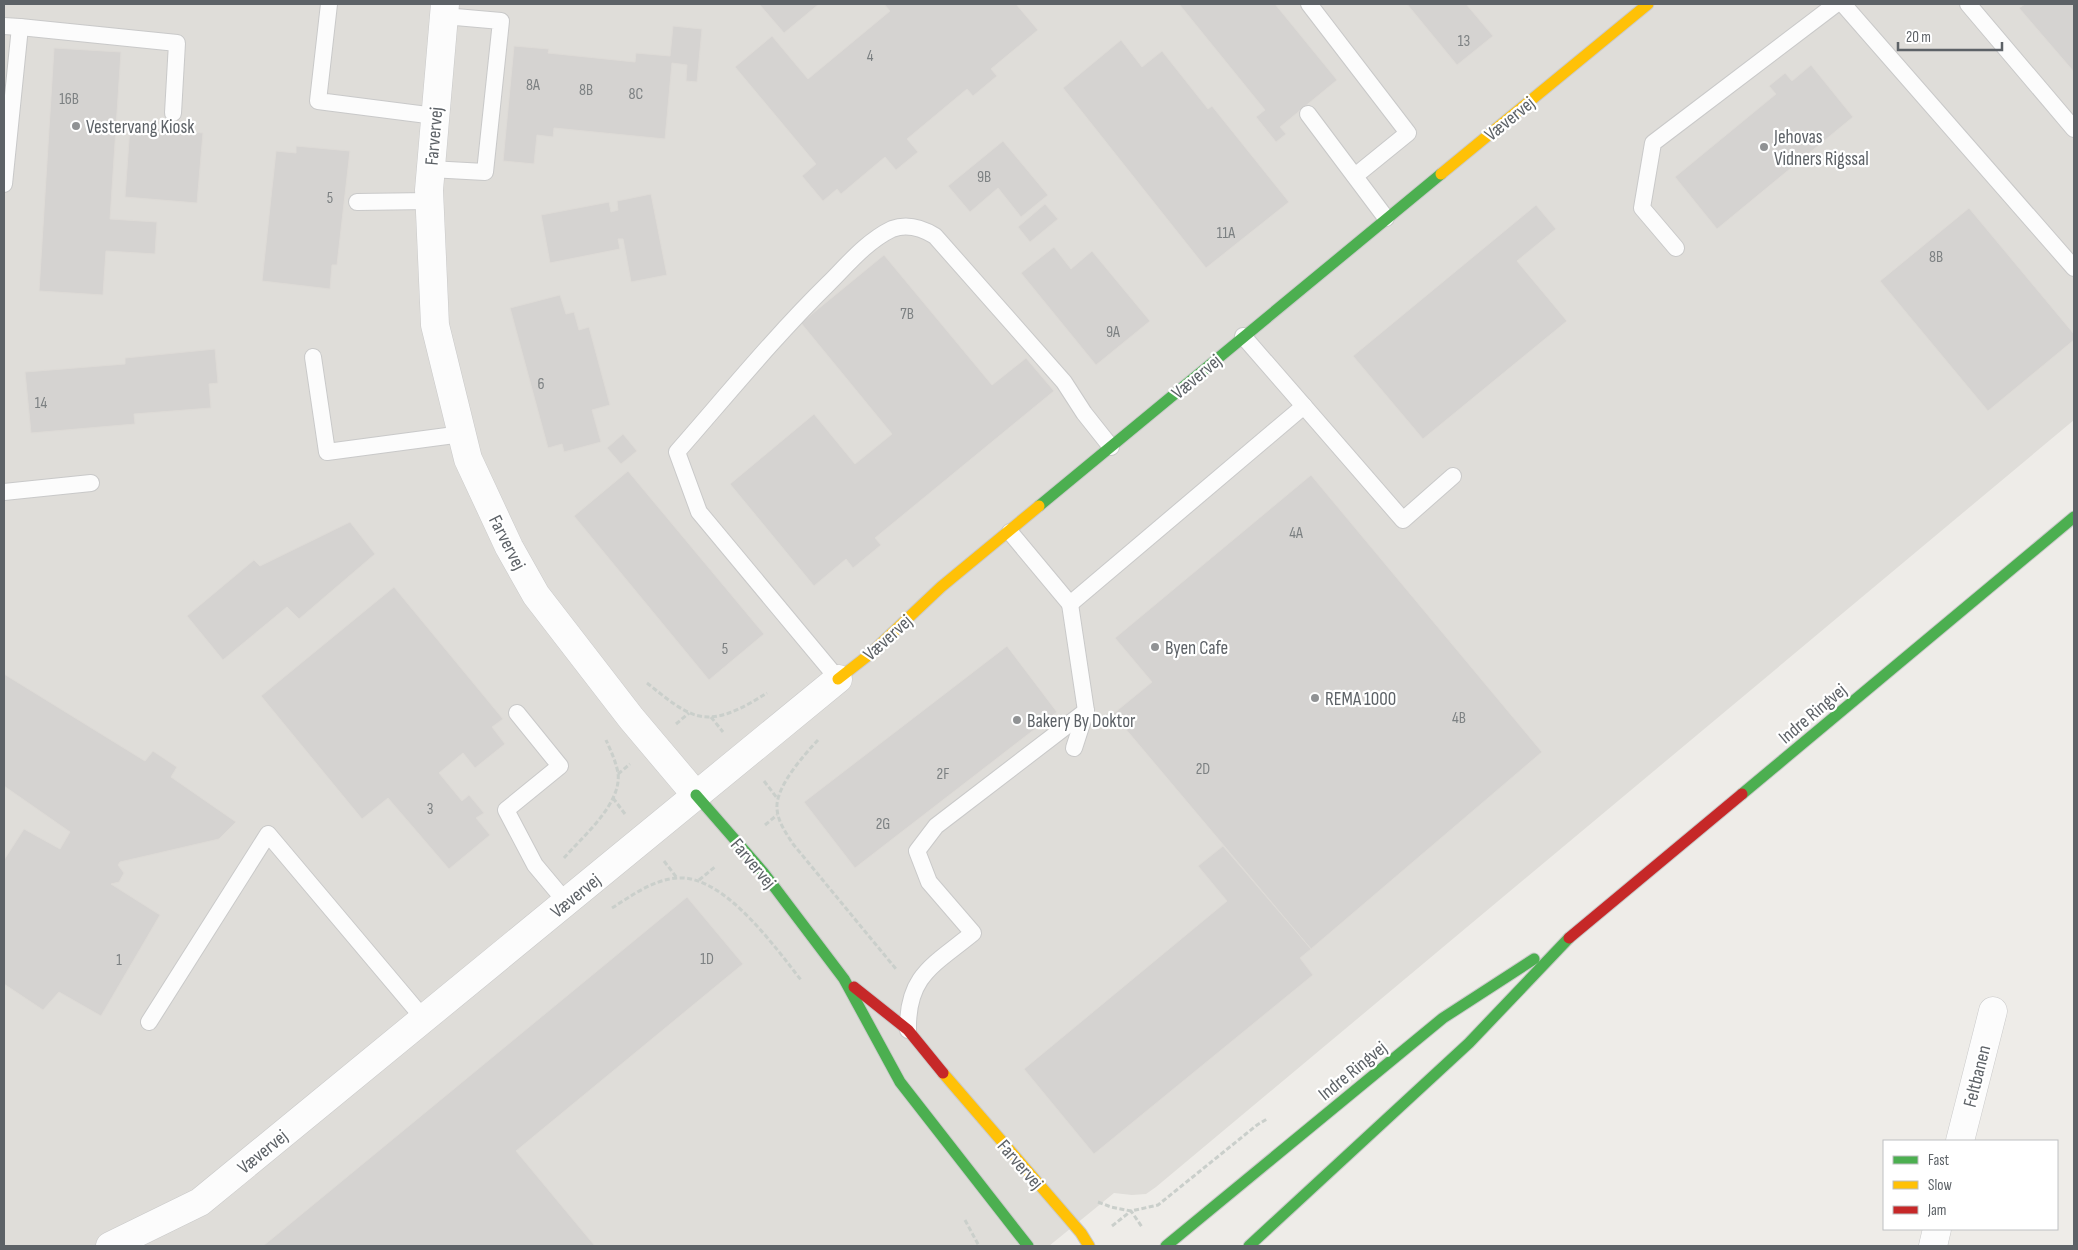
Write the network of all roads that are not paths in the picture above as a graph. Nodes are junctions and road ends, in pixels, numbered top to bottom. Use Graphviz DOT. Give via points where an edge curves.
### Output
graph roads {
  1 [pos="328,4"];
  2 [pos="1308,4"];
  3 [pos="1648,4"];
  4 [pos="1836,4"];
  5 [pos="1843,4"];
  6 [pos="1968,4"];
  7 [pos="444,10"];
  8 [pos="12,26"];
  9 [pos="173,113"];
  10 [pos="1308,114"];
  11 [pos="435,116"];
  12 [pos="2074,129"];
  13 [pos="430,169"];
  14 [pos="1355,176"];
  15 [pos="4,184"];
  16 [pos="429,201"];
  17 [pos="357,202"];
  18 [pos="1386,218"];
  19 [pos="1676,248"];
  20 [pos="2074,268"];
  21 [pos="1243,336"];
  22 [pos="313,357"];
  23 [pos="1304,406"];
  24 [pos="462,434"];
  25 [pos="1111,447"];
  26 [pos="1453,476"];
  27 [pos="91,483"];
  28 [pos="4,492"];
  29 [pos="2074,517"];
  30 [pos="1010,532"];
  31 [pos="1070,604"];
  32 [pos="838,679"];
  33 [pos="1086,711"];
  34 [pos="517,713"];
  35 [pos="1074,748"];
  36 [pos="696,795"];
  37 [pos="566,902"];
  38 [pos="1571,936"];
  39 [pos="844,979"];
  40 [pos="1993,1011"];
  41 [pos="424,1019"];
  42 [pos="149,1022"];
  43 [pos="908,1030"];
  44 [pos="1960,1140"];
  45 [pos="1937,1230"];
  46 [pos="110,1246"];
  47 [pos="1028,1246"];
  48 [pos="1089,1246"];
  49 [pos="1166,1246"];
  50 [pos="1249,1246"];
  51 [pos="1933,1246"];
  1 -- 11 [label="lane" via="318,101"];
  2 -- 14 [label="lane" via="1408,132"];
  3 -- 18 [label="street, Vævervej"];
  4 -- 19 [label="lane" via="1653,143 1642,208"];
  5 -- 20 [label="lane"];
  6 -- 12 [label="lane"];
  7 -- 11 [label="street, Farvervej"];
  7 -- 13 [label="lane" via="500,21 485,172"];
  8 -- 9 [label="lane" via="177,43"];
  8 -- 15 [label="lane"];
  10 -- 14 [label="lane"];
  11 -- 13 [label="street, Farvervej"];
  13 -- 16 [label="street, Farvervej"];
  14 -- 18 [label="lane"];
  16 -- 17 [label="lane"];
  16 -- 24 [label="street, Farvervej" via="435,325"];
  18 -- 21 [label="street, Vævervej"];
  21 -- 23 [label="lane"];
  21 -- 25 [label="street, Vævervej"];
  22 -- 24 [label="lane" via="327,452"];
  23 -- 26 [label="lane" via="1403,520"];
  23 -- 31 [label="lane"];
  24 -- 36 [label="street, Farvervej" via="468,459 508,547 536,595 631,718"];
  25 -- 30 [label="street, Vævervej"];
  25 -- 32 [label="lane" via="1064,382 935,236 923,228 908,226 893,229 862,250 795,317 677,452 700,512"];
  27 -- 28 [label="lane"];
  29 -- 38 [label="street, Indre Ringvej"];
  30 -- 31 [label="lane"];
  30 -- 32 [label="street, Vævervej" via="941,587 870,654"];
  31 -- 33 [label="lane"];
  32 -- 36 [label="street, Vævervej"];
  33 -- 35 [label="lane"];
  33 -- 43 [label="lane" via="936,826 917,851 928,882 973,933 924,973 913,990 907,1010"];
  34 -- 37 [label="lane" via="560,766 506,810 535,865"];
  36 -- 37 [label="street, Vævervej"];
  36 -- 39 [label="street, Farvervej" via="762,872"];
  37 -- 41 [label="street, Vævervej"];
  38 -- 49 [label="street, Indre Ringvej" via="1443,1018"];
  38 -- 50 [label="street, Indre Ringvej" via="1468,1043"];
  39 -- 43 [label="street, Farvervej"];
  39 -- 47 [label="street, Farvervej" via="900,1082"];
  40 -- 44 [label="street, Feltbanen"];
  41 -- 42 [label="lane" via="268,834"];
  41 -- 46 [label="street, Vævervej" via="200,1202"];
  43 -- 48 [label="street, Farvervej"];
  45 -- 51 [label="street"];
}
